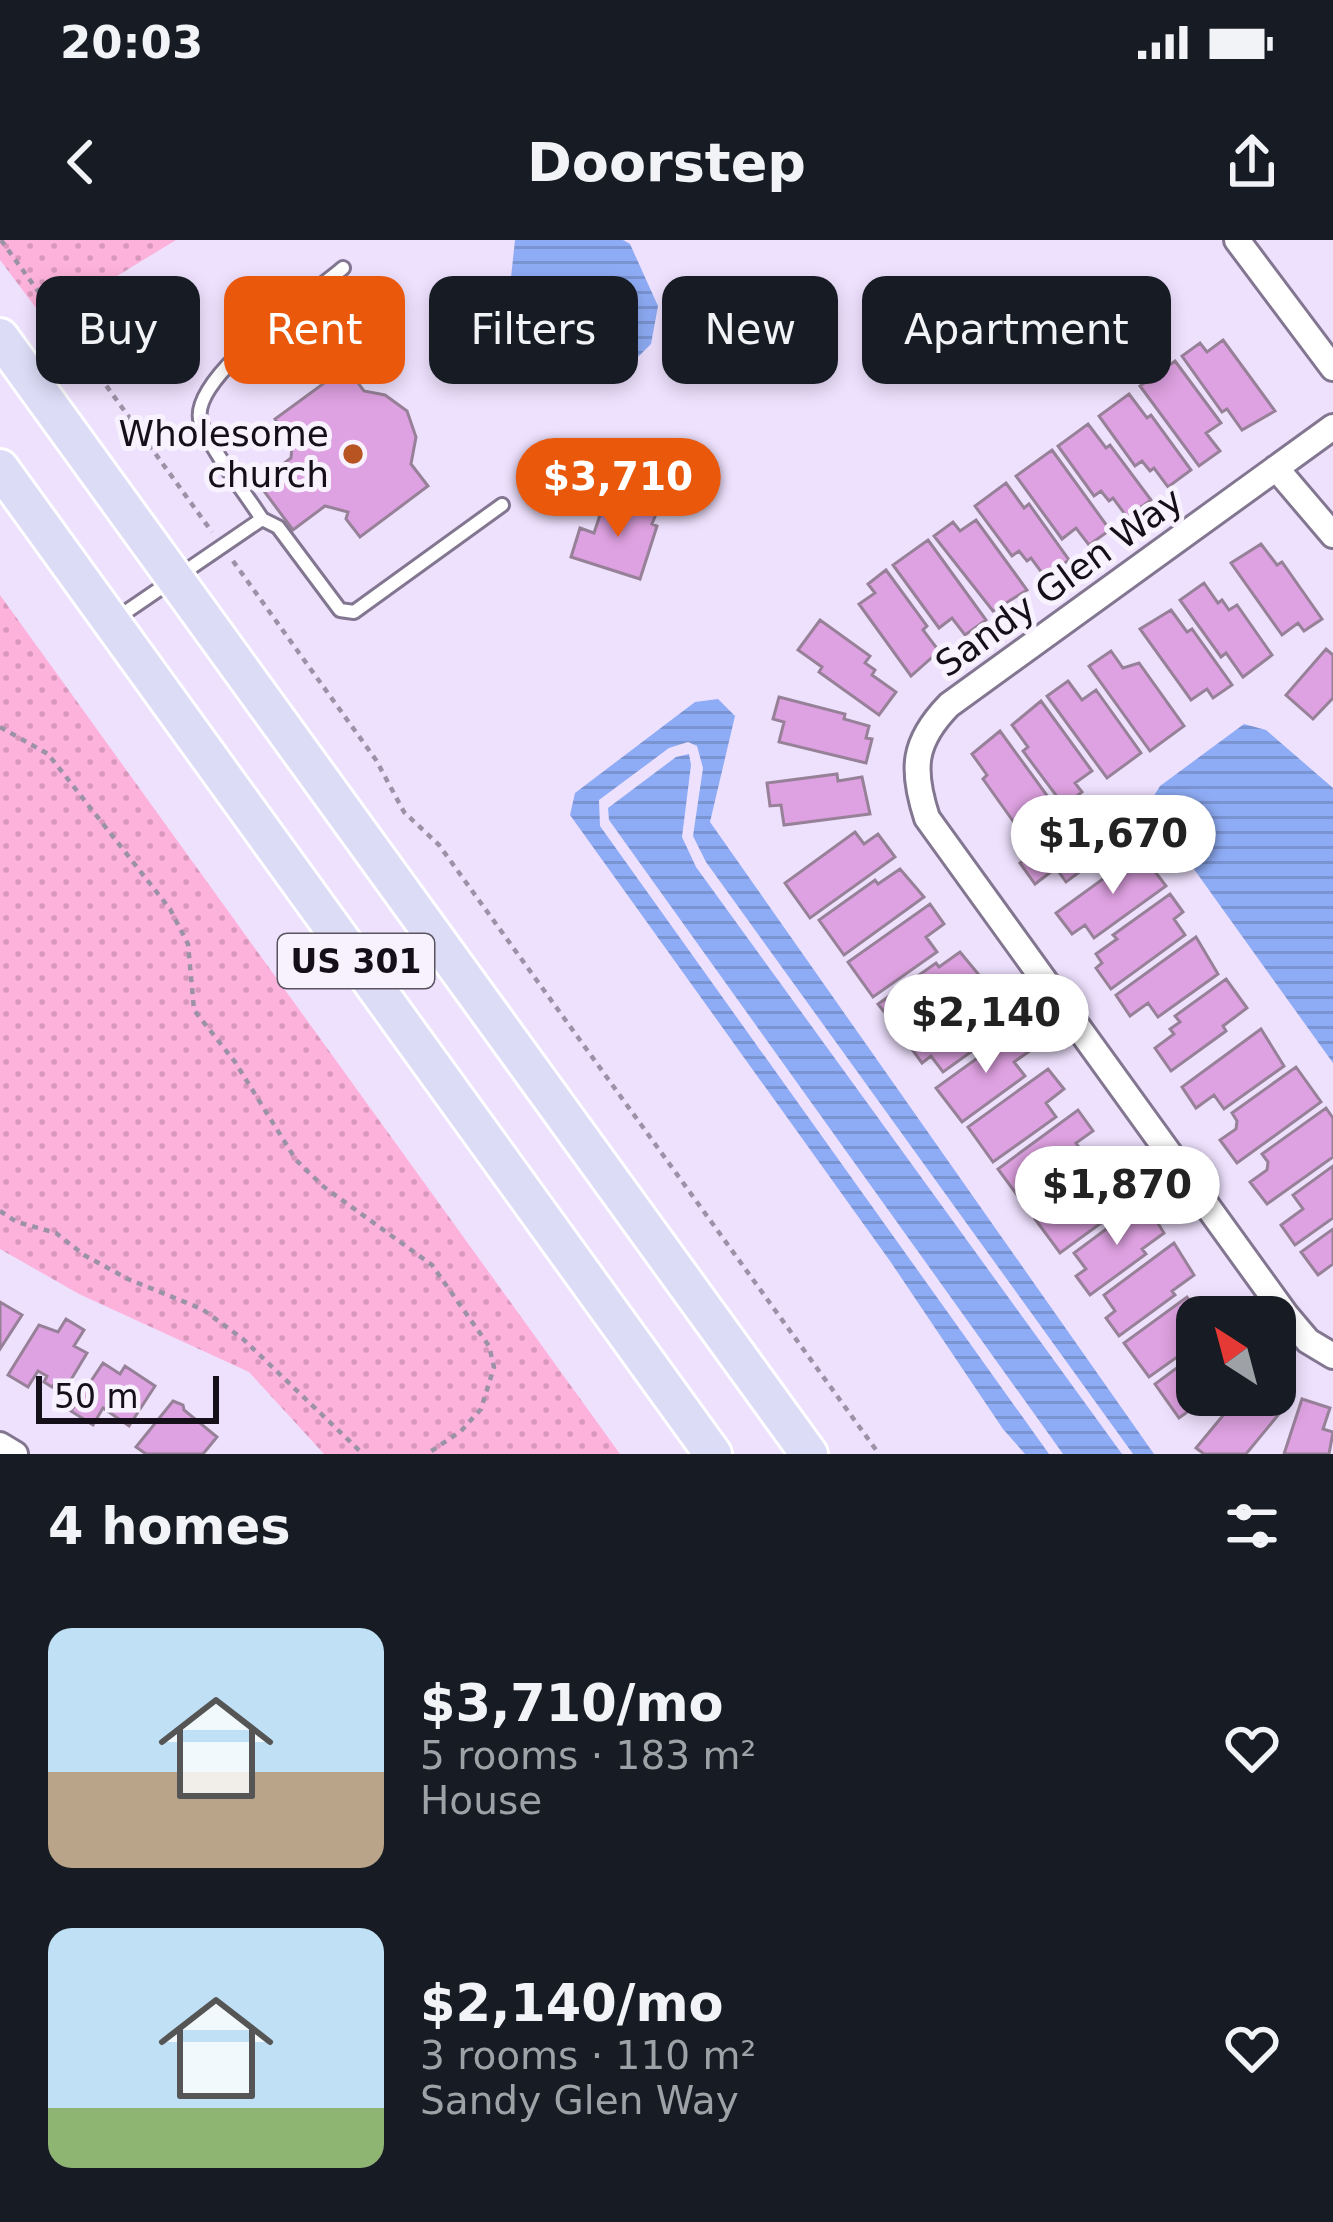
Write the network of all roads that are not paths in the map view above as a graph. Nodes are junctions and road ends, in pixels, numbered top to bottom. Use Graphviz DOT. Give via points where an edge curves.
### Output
graph roads {
  1 [pos="1237,240"];
  2 [pos="343,268"];
  3 [pos="0,337"];
  4 [pos="1333,368"];
  5 [pos="1333,427"];
  6 [pos="0,468"];
  7 [pos="1276,468"];
  8 [pos="502,505"];
  9 [pos="262,519"];
  10 [pos="1333,535"];
  11 [pos="175,578"];
  12 [pos="112,622"];
  13 [pos="1333,1356"];
  14 [pos="0,1445"];
  15 [pos="15,1454"];
  16 [pos="713,1454"];
  17 [pos="809,1454"];
  1 -- 4 [label="street"];
  2 -- 9 [label="lane" via="220,370 202,403 201,423"];
  3 -- 11 [label="main road, US 301"];
  5 -- 7 [label="street, Sandy Glen Way"];
  6 -- 12 [label="main road, US 301 / US 301"];
  7 -- 10 [label="street"];
  7 -- 13 [label="street, Sandy Glen Way" via="949,705 928,727 916,785 927,818 1286,1315"];
  8 -- 9 [label="lane" via="355,612 340,610 278,527"];
  9 -- 11 [label="lane"];
  11 -- 12 [label="lane"];
  11 -- 17 [label="main road, US 301"];
  12 -- 16 [label="main road, US 301 / US 301"];
  14 -- 15 [label="street"];
}
